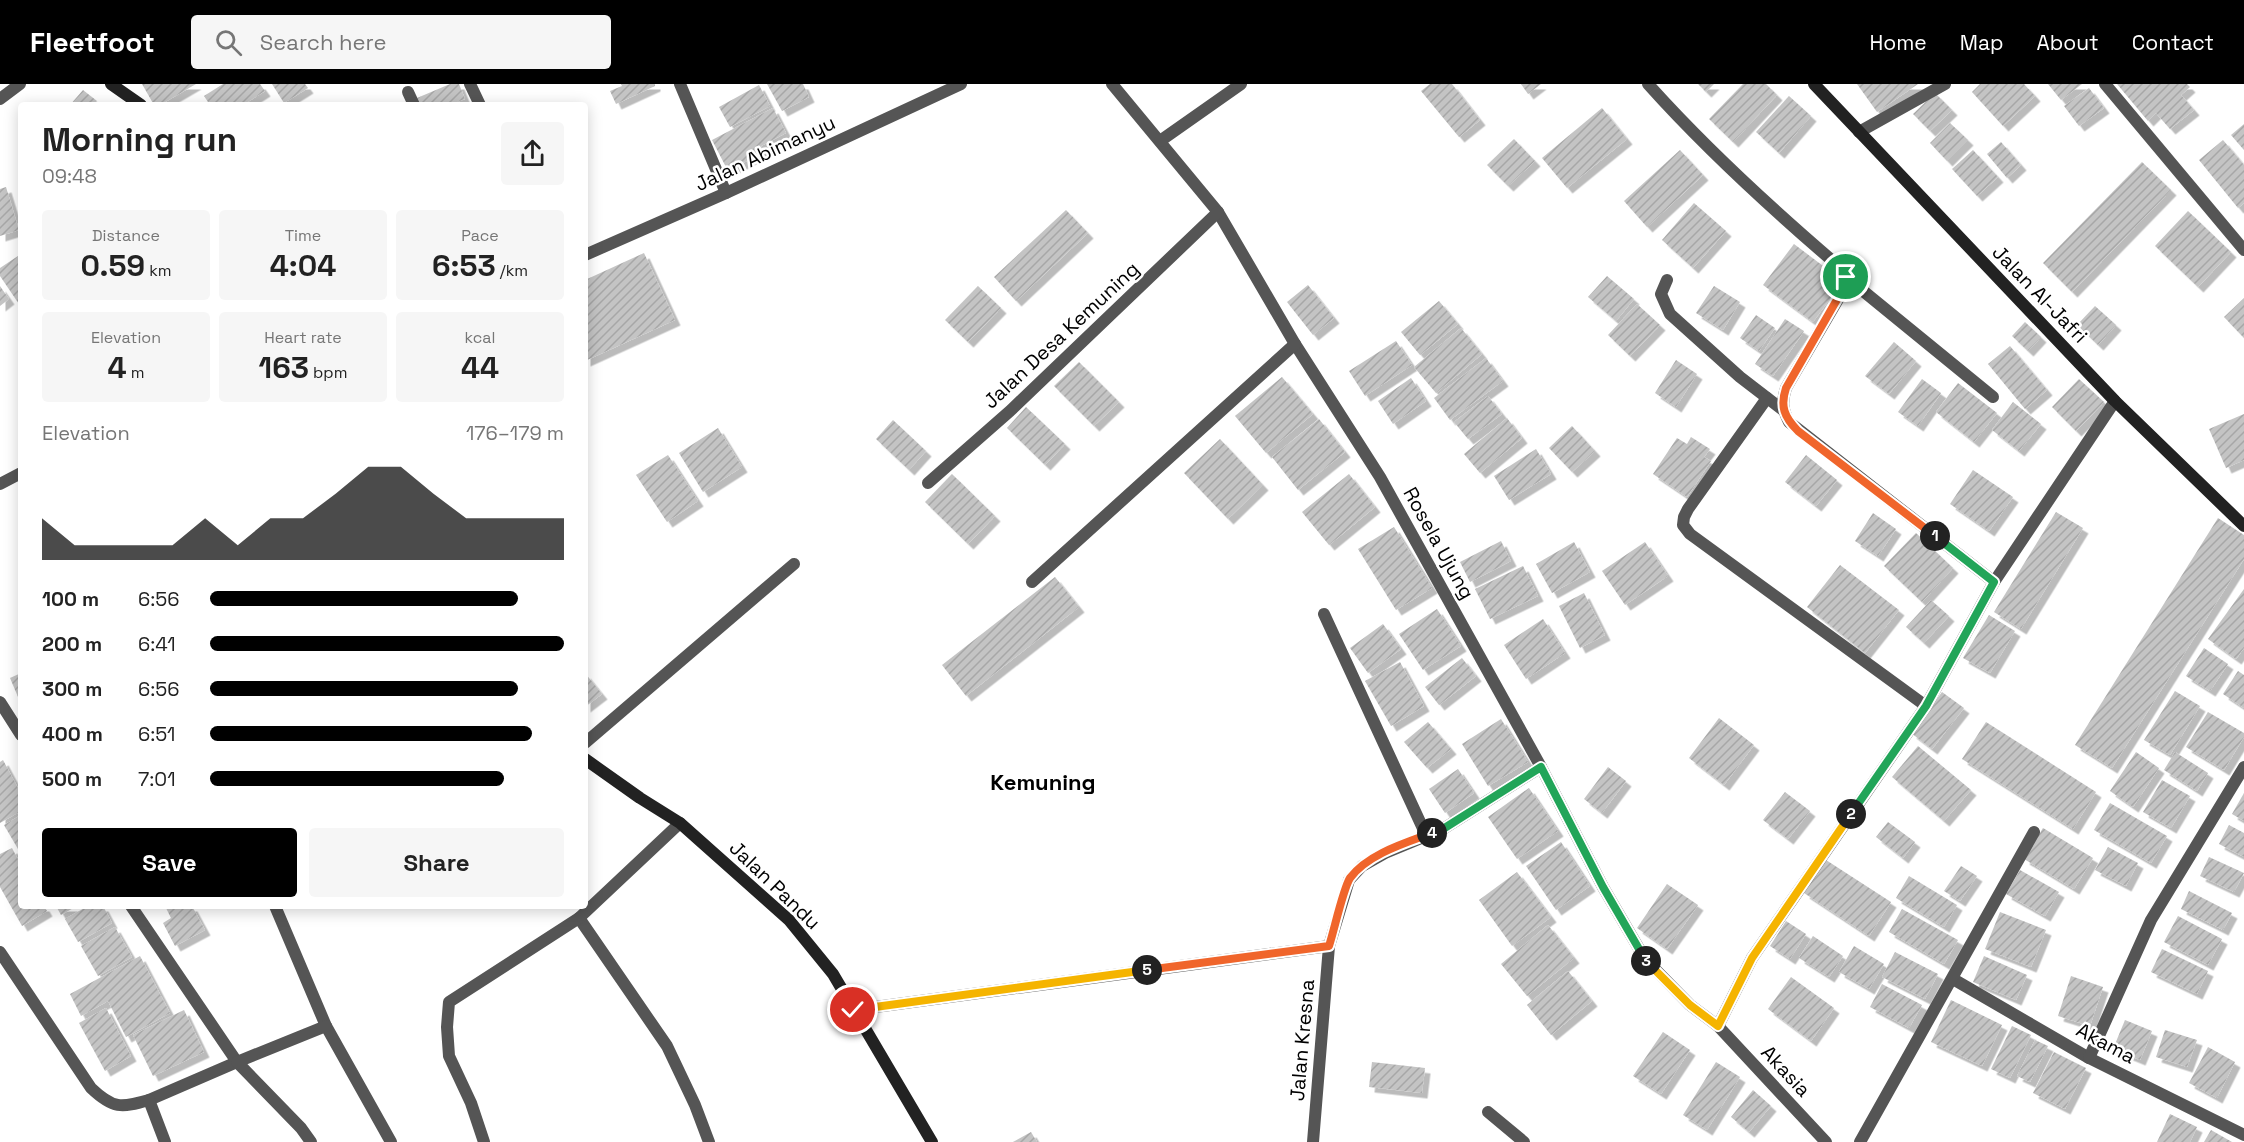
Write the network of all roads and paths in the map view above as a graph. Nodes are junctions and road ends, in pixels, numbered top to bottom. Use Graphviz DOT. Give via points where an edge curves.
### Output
graph roads {
  1 [pos="20,84"];
  2 [pos="111,84"];
  3 [pos="471,84"];
  4 [pos="680,84"];
  5 [pos="961,84"];
  6 [pos="1112,84"];
  7 [pos="1241,84"];
  8 [pos="1648,84"];
  9 [pos="1814,84"];
  10 [pos="1945,84"];
  11 [pos="2105,84"];
  12 [pos="408,92"];
  13 [pos="0,99"];
  14 [pos="137,102"];
  15 [pos="413,102"];
  16 [pos="479,102"];
  17 [pos="1859,132"];
  18 [pos="1160,141"];
  19 [pos="726,193"];
  20 [pos="1218,212"];
  21 [pos="2244,250"];
  22 [pos="588,254"];
  23 [pos="1846,277"];
  24 [pos="1667,280"];
  25 [pos="1295,344"];
  26 [pos="1993,397"];
  27 [pos="1767,398"];
  28 [pos="2115,401"];
  29 [pos="1783,410"];
  30 [pos="18,474"];
  31 [pos="928,483"];
  32 [pos="0,484"];
  33 [pos="2244,526"];
  34 [pos="794,564"];
  35 [pos="1032,582"];
  36 [pos="1994,582"];
  37 [pos="1324,614"];
  38 [pos="0,702"];
  39 [pos="1926,706"];
  40 [pos="18,730"];
  41 [pos="588,740"];
  42 [pos="588,761"];
  43 [pos="1541,767"];
  44 [pos="2244,767"];
  45 [pos="680,823"];
  46 [pos="2034,831"];
  47 [pos="1426,835"];
  48 [pos="132,909"];
  49 [pos="276,909"];
  50 [pos="579,918"];
  51 [pos="1329,946"];
  52 [pos="0,952"];
  53 [pos="1953,979"];
  54 [pos="853,1010"];
  55 [pos="326,1026"];
  56 [pos="1718,1026"];
  57 [pos="2089,1058"];
  58 [pos="237,1062"];
  59 [pos="149,1100"];
  60 [pos="1488,1112"];
  61 [pos="2244,1135"];
  62 [pos="1823,1141"];
  63 [pos="165,1142"];
  64 [pos="311,1142"];
  65 [pos="391,1142"];
  66 [pos="484,1142"];
  67 [pos="709,1142"];
  68 [pos="932,1142"];
  69 [pos="1313,1142"];
  70 [pos="1524,1142"];
  71 [pos="1860,1142"];
  1 -- 13 [label="street"];
  2 -- 14 [label="street"];
  3 -- 16 [label="street"];
  4 -- 19 [label="street"];
  5 -- 19 [label="street, Jalan Abimanyu"];
  6 -- 18 [label="street, Rosela Ujung"];
  7 -- 18 [label="street"];
  8 -- 23 [label="street" via="1683,123 1842,269"];
  9 -- 17 [label="street, Jalan Al-Jafri"];
  10 -- 17 [label="street"];
  11 -- 21 [label="street"];
  12 -- 15 [label="street"];
  17 -- 28 [label="street, Jalan Al-Jafri"];
  18 -- 20 [label="street, Rosela Ujung"];
  19 -- 22 [label="street, Jalan Abimanyu"];
  20 -- 25 [label="street, Rosela Ujung"];
  20 -- 31 [label="street, Jalan Desa Kemuning" via="1010,411"];
  23 -- 26 [label="street"];
  23 -- 29 [label="street" via="1846,284 1786,388"];
  24 -- 27 [label="street" via="1661,294 1670,314"];
  25 -- 35 [label="street"];
  25 -- 43 [label="street, Rosela Ujung" via="1380,477"];
  27 -- 29 [label="street"];
  27 -- 39 [label="street" via="1688,509 1683,525 1690,534"];
  28 -- 33 [label="street, Jalan Al-Jafri"];
  28 -- 36 [label="street"];
  29 -- 36 [label="street" via="1798,431"];
  30 -- 32 [label="street"];
  34 -- 41 [label="street"];
  36 -- 39 [label="street"];
  37 -- 47 [label="street"];
  38 -- 40 [label="street"];
  39 -- 56 [label="street" via="1752,958"];
  42 -- 45 [label="street, Jalan Pandu"];
  43 -- 47 [label="street, Jalan Kresna" via="1443,829"];
  43 -- 56 [label="street, Rosela Ujung" via="1645,959 1690,1005"];
  44 -- 57 [label="street" via="2151,920"];
  45 -- 50 [label="street"];
  45 -- 54 [label="street, Jalan Pandu" via="789,920 833,974"];
  46 -- 53 [label="street"];
  47 -- 51 [label="street, Jalan Kresna" via="1362,866 1349,880"];
  48 -- 58 [label="street"];
  49 -- 55 [label="street"];
  50 -- 66 [label="street" via="449,1002 449,1056 471,1102"];
  50 -- 67 [label="street" via="667,1046"];
  51 -- 54 [label="street"];
  51 -- 69 [label="street, Jalan Kresna"];
  52 -- 59 [label="street" via="104,1101 126,1106"];
  53 -- 57 [label="street, Akama"];
  53 -- 71 [label="street"];
  54 -- 68 [label="street, Jalan Pandu"];
  55 -- 58 [label="street"];
  55 -- 65 [label="street"];
  56 -- 62 [label="street, Akasia"];
  57 -- 61 [label="street, Akama"];
  58 -- 59 [label="street"];
  58 -- 64 [label="street"];
  59 -- 63 [label="street"];
  60 -- 70 [label="street"];
}
